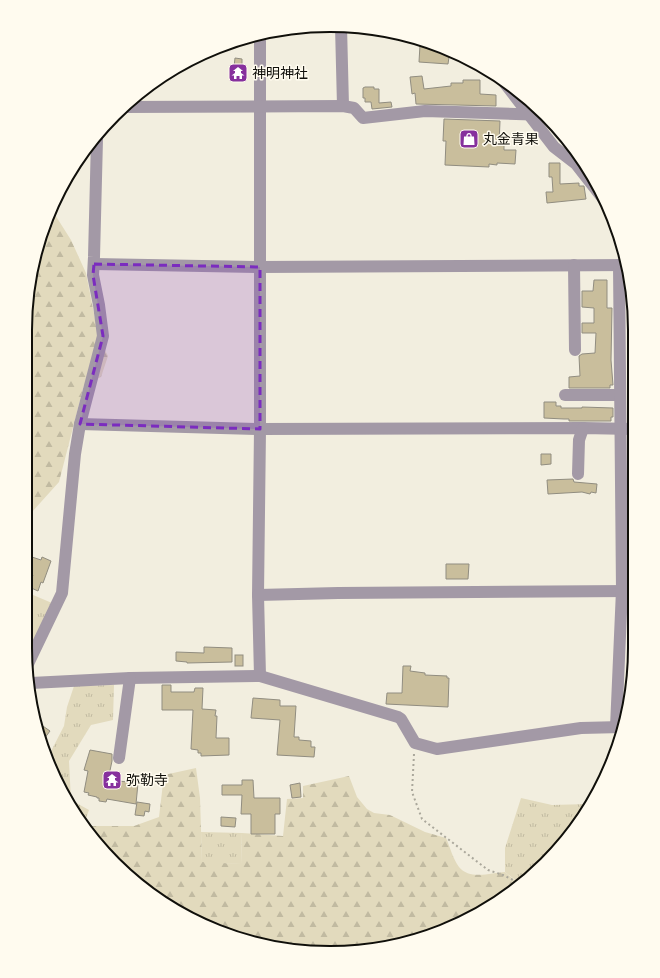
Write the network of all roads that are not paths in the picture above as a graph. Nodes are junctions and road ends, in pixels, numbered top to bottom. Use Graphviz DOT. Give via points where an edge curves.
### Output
graph roads {
  1 [pos="341,33"];
  2 [pos="260,41"];
  3 [pos="516,98"];
  4 [pos="261,106"];
  5 [pos="342,106"];
  6 [pos="133,107"];
  7 [pos="530,116"];
  8 [pos="537,116"];
  9 [pos="97,145"];
  10 [pos="584,174"];
  11 [pos="94,264"];
  12 [pos="574,265"];
  13 [pos="621,265"];
  14 [pos="260,267"];
  15 [pos="623,277"];
  16 [pos="575,350"];
  17 [pos="564,395"];
  18 [pos="620,395"];
  19 [pos="80,424"];
  20 [pos="583,428"];
  21 [pos="260,429"];
  22 [pos="627,429"];
  23 [pos="578,474"];
  24 [pos="626,591"];
  25 [pos="258,595"];
  26 [pos="32,655"];
  27 [pos="260,676"];
  28 [pos="130,678"];
  29 [pos="35,683"];
  30 [pos="619,718"];
  31 [pos="617,727"];
  32 [pos="119,758"];
  1 -- 5 [label="street"];
  2 -- 4 [label="street"];
  3 -- 7 [label="street"];
  4 -- 5 [label="street"];
  4 -- 6 [label="street"];
  4 -- 14 [label="street"];
  5 -- 7 [label="street" via="354,108 363,118 425,111"];
  7 -- 8 [label="street"];
  7 -- 10 [label="street" via="554,147 576,164"];
  9 -- 11 [label="street"];
  11 -- 14 [label="street"];
  11 -- 19 [label="street" via="93,275 102,336"];
  12 -- 13 [label="street"];
  12 -- 14 [label="street"];
  12 -- 16 [label="street"];
  14 -- 21 [label="street"];
  15 -- 18 [label="street"];
  17 -- 18 [label="street"];
  18 -- 22 [label="street"];
  19 -- 21 [label="street"];
  19 -- 26 [label="street" via="62,592"];
  20 -- 21 [label="street"];
  20 -- 22 [label="street"];
  20 -- 23 [label="street" via="579,440"];
  21 -- 25 [label="street"];
  22 -- 24 [label="street" via="620,509"];
  24 -- 25 [label="street"];
  24 -- 30 [label="street"];
  25 -- 27 [label="street"];
  27 -- 28 [label="street"];
  27 -- 31 [label="street" via="398,717 415,743 437,749 581,728"];
  28 -- 29 [label="street"];
  28 -- 32 [label="street"];
}
